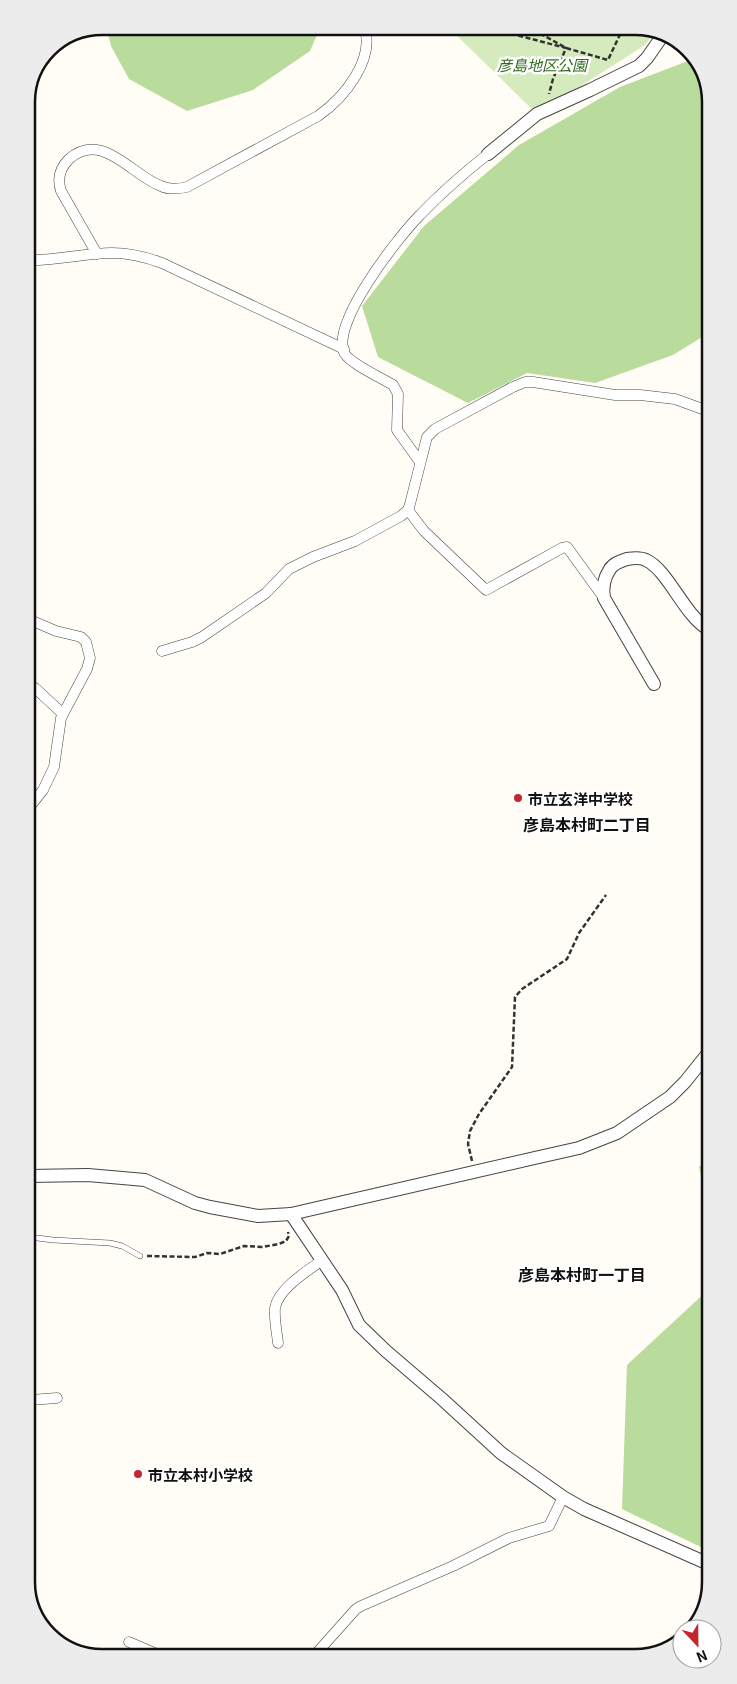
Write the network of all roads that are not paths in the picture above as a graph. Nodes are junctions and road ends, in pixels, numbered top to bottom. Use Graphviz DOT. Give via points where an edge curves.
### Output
graph roads {
  1 [pos="367,35"];
  2 [pos="660,40"];
  3 [pos="488,154"];
  4 [pos="97,254"];
  5 [pos="35,260"];
  6 [pos="344,349"];
  7 [pos="702,409"];
  8 [pos="420,462"];
  9 [pos="408,510"];
  10 [pos="604,598"];
  11 [pos="35,622"];
  12 [pos="702,625"];
  13 [pos="162,651"];
  14 [pos="654,684"];
  15 [pos="35,688"];
  16 [pos="64,714"];
  17 [pos="35,800"];
  18 [pos="702,1061"];
  19 [pos="35,1176"];
  20 [pos="291,1214"];
  21 [pos="35,1238"];
  22 [pos="140,1256"];
  23 [pos="321,1261"];
  24 [pos="278,1344"];
  25 [pos="58,1398"];
  26 [pos="35,1400"];
  27 [pos="563,1497"];
  28 [pos="702,1561"];
  29 [pos="130,1642"];
  30 [pos="146,1649"];
  31 [pos="320,1649"];
  1 -- 4 [label="street" via="365,56 337,101 318,116 187,187 172,189 160,186 104,151 88,149 72,157 61,170 59,184"];
  2 -- 3 [label="street" via="639,66 536,114"];
  3 -- 6 [label="street" via="420,215 372,276 347,322"];
  4 -- 5 [label="street"];
  4 -- 6 [label="street" via="124,253 162,263"];
  6 -- 8 [label="street" via="351,360 396,390 397,430"];
  7 -- 8 [label="street" via="675,399 614,395 525,382 436,430 427,437"];
  8 -- 9 [label="street"];
  9 -- 10 [label="street" via="424,531 486,590 567,547"];
  9 -- 13 [label="street" via="355,541 289,569 266,593 202,637"];
  10 -- 12 [label="street" via="602,587 615,564 632,558 646,560 659,570"];
  10 -- 14 [label="street"];
  11 -- 16 [label="street" via="81,637 88,648 88,670"];
  15 -- 16 [label="street"];
  16 -- 17 [label="street" via="59,724 54,767"];
  18 -- 20 [label="street" via="670,1097 616,1133 579,1148"];
  19 -- 20 [label="street" via="88,1175 146,1180 210,1207 258,1216"];
  20 -- 23 [label="street"];
  21 -- 22 [label="lane" via="110,1243"];
  23 -- 24 [label="street" via="298,1278 278,1300 275,1308"];
  23 -- 27 [label="street" via="342,1290 359,1325 501,1452"];
  25 -- 26 [label="street"];
  27 -- 28 [label="street" via="598,1516"];
  27 -- 31 [label="street" via="549,1526 509,1538 361,1606"];
  29 -- 30 [label="street"];
}
